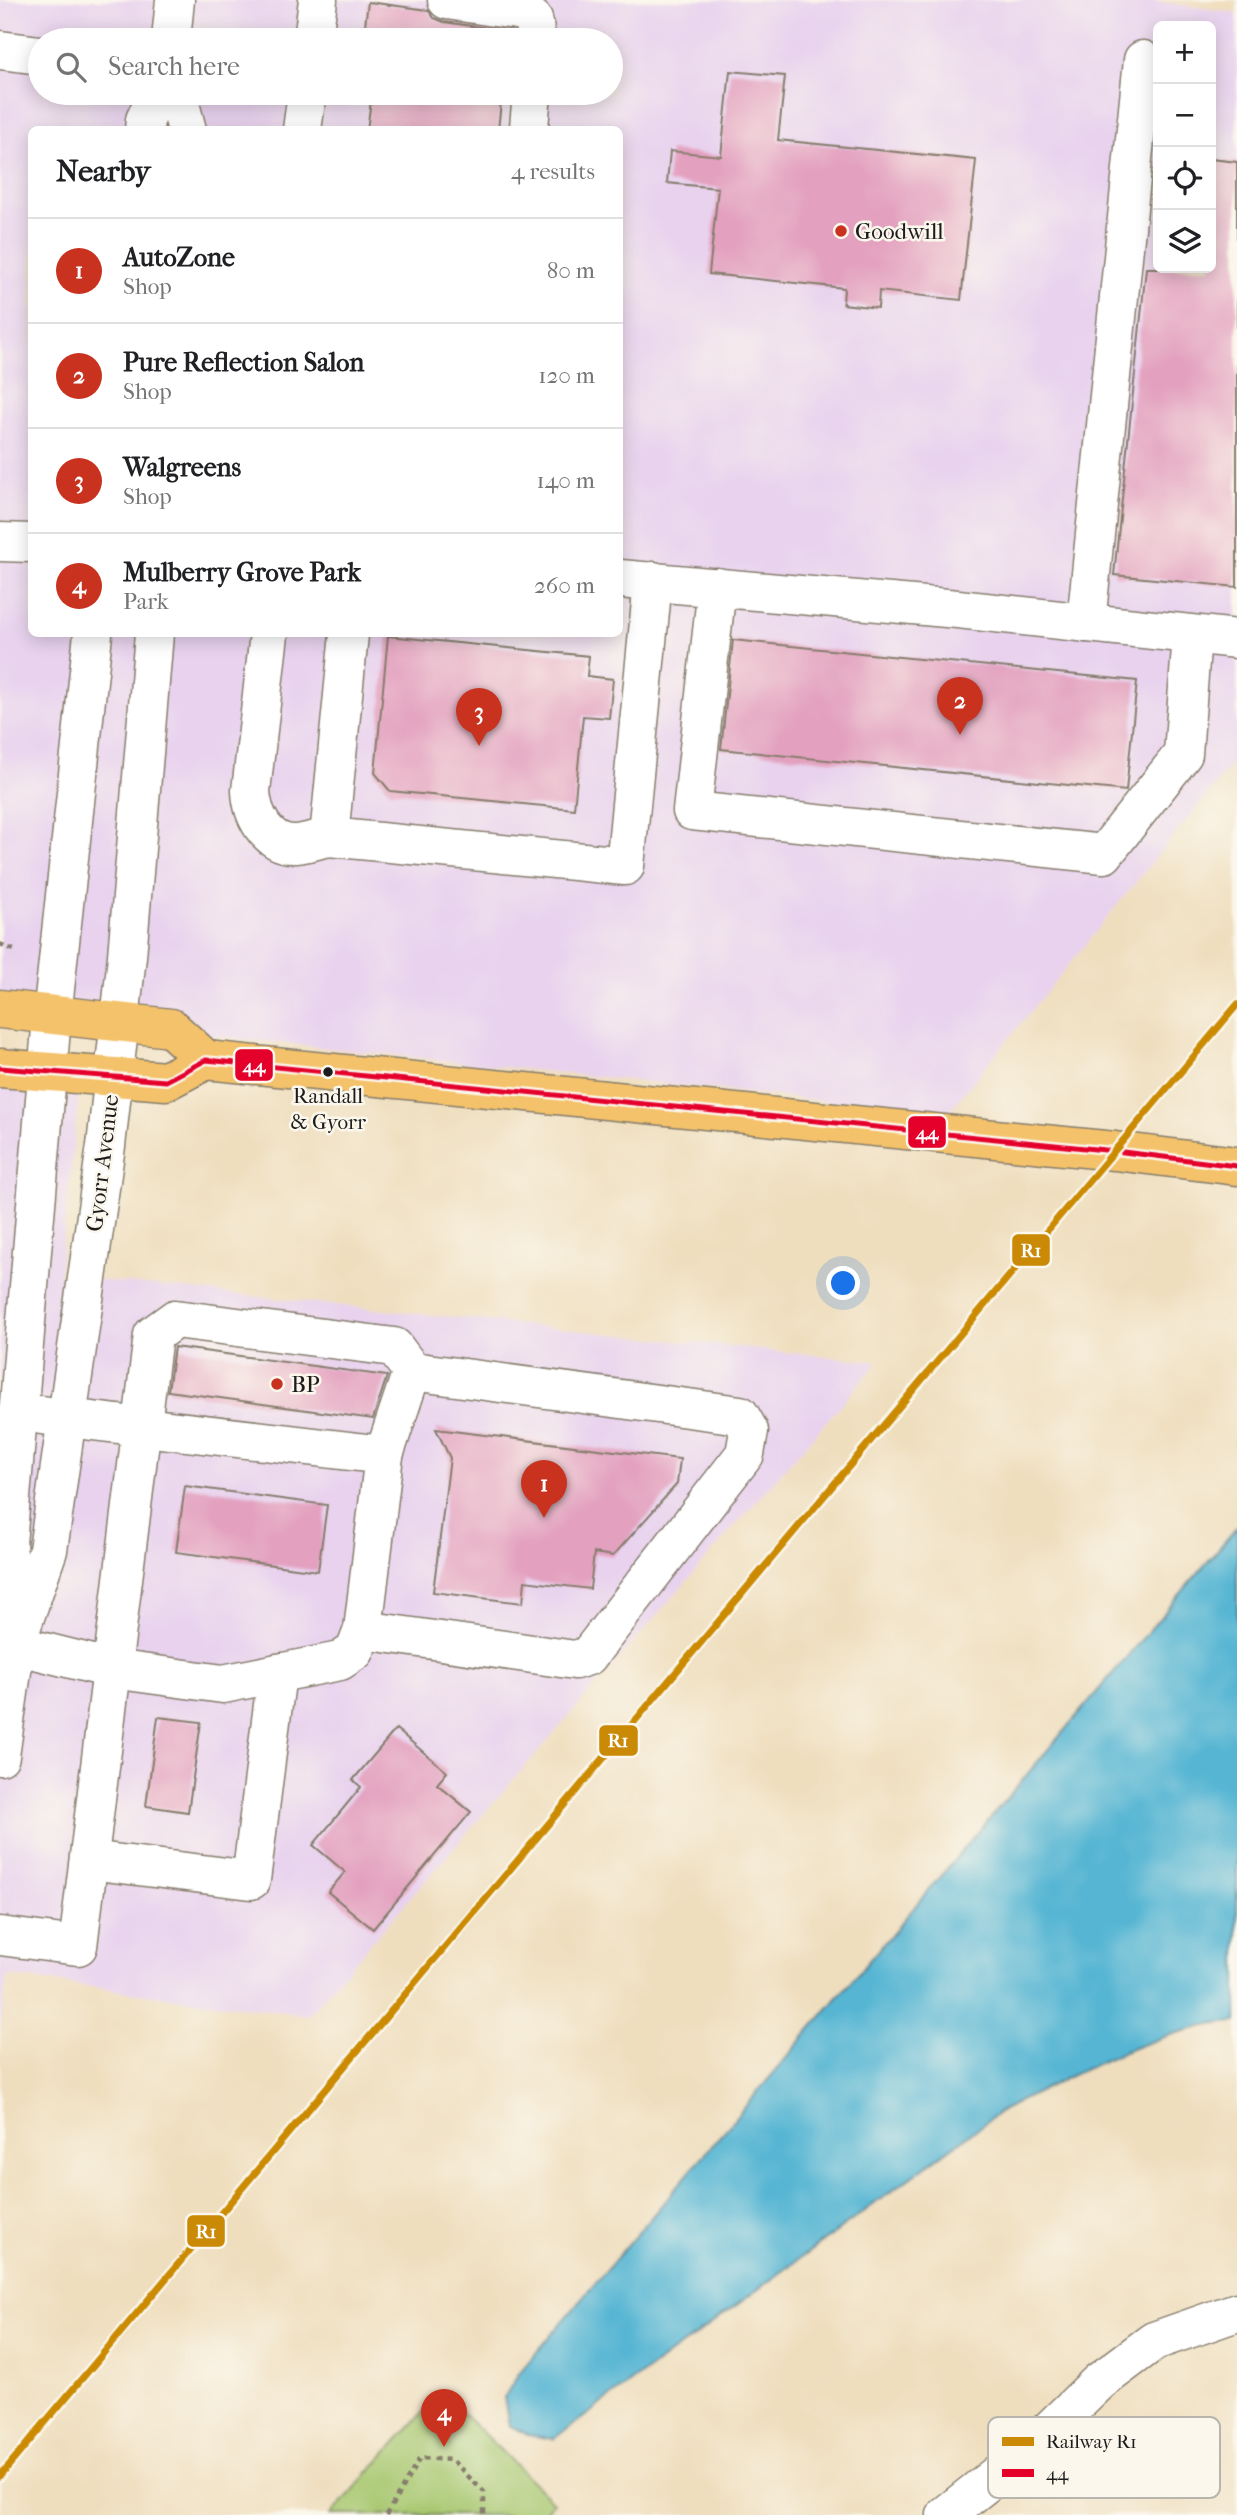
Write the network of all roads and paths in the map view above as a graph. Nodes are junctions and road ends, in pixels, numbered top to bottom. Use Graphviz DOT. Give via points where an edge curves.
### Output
graph roads {
  1 [pos="175,0"];
  2 [pos="318,0"];
  3 [pos="447,0"];
  4 [pos="173,28"];
  5 [pos="314,28"];
  6 [pos="535,28"];
  7 [pos="0,50"];
  8 [pos="28,54"];
  9 [pos="1143,60"];
  10 [pos="152,105"];
  11 [pos="180,105"];
  12 [pos="306,105"];
  13 [pos="144,126"];
  14 [pos="186,126"];
  15 [pos="303,126"];
  16 [pos="0,542"];
  17 [pos="28,543"];
  18 [pos="636,580"];
  19 [pos="717,587"];
  20 [pos="1086,623"];
  21 [pos="1192,635"];
  22 [pos="93,637"];
  23 [pos="154,637"];
  24 [pos="269,637"];
  25 [pos="349,637"];
  26 [pos="1237,639"];
  27 [pos="329,837"];
  28 [pos="0,944"];
  29 [pos="16,951"];
  30 [pos="0,1009"];
  31 [pos="52,1017"];
  32 [pos="120,1024"];
  33 [pos="206,1060"];
  34 [pos="0,1068"];
  35 [pos="48,1072"];
  36 [pos="113,1079"];
  37 [pos="1237,1166"];
  38 [pos="411,1371"];
  39 [pos="9,1411"];
  40 [pos="67,1418"];
  41 [pos="140,1424"];
  42 [pos="384,1455"];
  43 [pos="363,1630"];
  44 [pos="8,1642"];
  45 [pos="112,1669"];
  46 [pos="277,1673"];
  47 [pos="0,1756"];
  48 [pos="89,1860"];
  49 [pos="0,1936"];
  50 [pos="1237,2312"];
  51 [pos="1063,2417"];
  52 [pos="988,2490"];
  53 [pos="969,2509"];
  54 [pos="386,2515"];
  55 [pos="484,2515"];
  1 -- 4 [label="street"];
  2 -- 5 [label="street"];
  3 -- 6 [label="street" via="523,10"];
  7 -- 8 [label="street"];
  9 -- 20 [label="street"];
  10 -- 13 [label="street"];
  11 -- 14 [label="street"];
  12 -- 15 [label="street"];
  16 -- 17 [label="street"];
  18 -- 19 [label="street"];
  18 -- 27 [label="street" via="625,866"];
  19 -- 20 [label="street"];
  19 -- 21 [label="street" via="692,811 1104,854 1183,754"];
  20 -- 21 [label="street"];
  21 -- 26 [label="street"];
  22 -- 31 [label="street, Gyorr Avenue"];
  23 -- 32 [label="street, Gyorr Avenue"];
  24 -- 27 [label="street" via="252,809 262,827 278,839 293,844"];
  25 -- 27 [label="street"];
  28 -- 29 [label="path"];
  30 -- 31 [label="main road"];
  31 -- 32 [label="main road"];
  31 -- 35 [label="street, Gyorr Avenue"];
  32 -- 33 [label="main road" via="171,1028"];
  32 -- 36 [label="street, Gyorr Avenue"];
  33 -- 36 [label="main road" via="166,1081"];
  33 -- 37 [label="main road"];
  34 -- 35 [label="main road"];
  35 -- 36 [label="main road"];
  35 -- 39 [label="street, Gyorr Avenue"];
  36 -- 40 [label="street, Gyorr Avenue"];
  38 -- 41 [label="street" via="394,1347 175,1319 153,1335"];
  38 -- 42 [label="street"];
  38 -- 43 [label="street" via="740,1415 749,1431 745,1454 588,1656 575,1660"];
  39 -- 40 [label="street"];
  39 -- 44 [label="street, Gyorr Avenue"];
  40 -- 41 [label="street"];
  40 -- 44 [label="street, Gyorr Avenue" via="48,1550"];
  41 -- 42 [label="street"];
  41 -- 45 [label="street"];
  42 -- 43 [label="street"];
  43 -- 46 [label="street" via="355,1651 340,1661"];
  44 -- 45 [label="street"];
  44 -- 47 [label="street, Gyorr Avenue"];
  45 -- 46 [label="street" via="223,1684"];
  45 -- 48 [label="street"];
  46 -- 48 [label="street" via="251,1880"];
  48 -- 49 [label="street" via="78,1946"];
  50 -- 51 [label="street" via="1154,2341 1099,2382"];
  52 -- 53 [label="street"];
  54 -- 55 [label="path" via="420,2458 452,2460 485,2492"];
}
